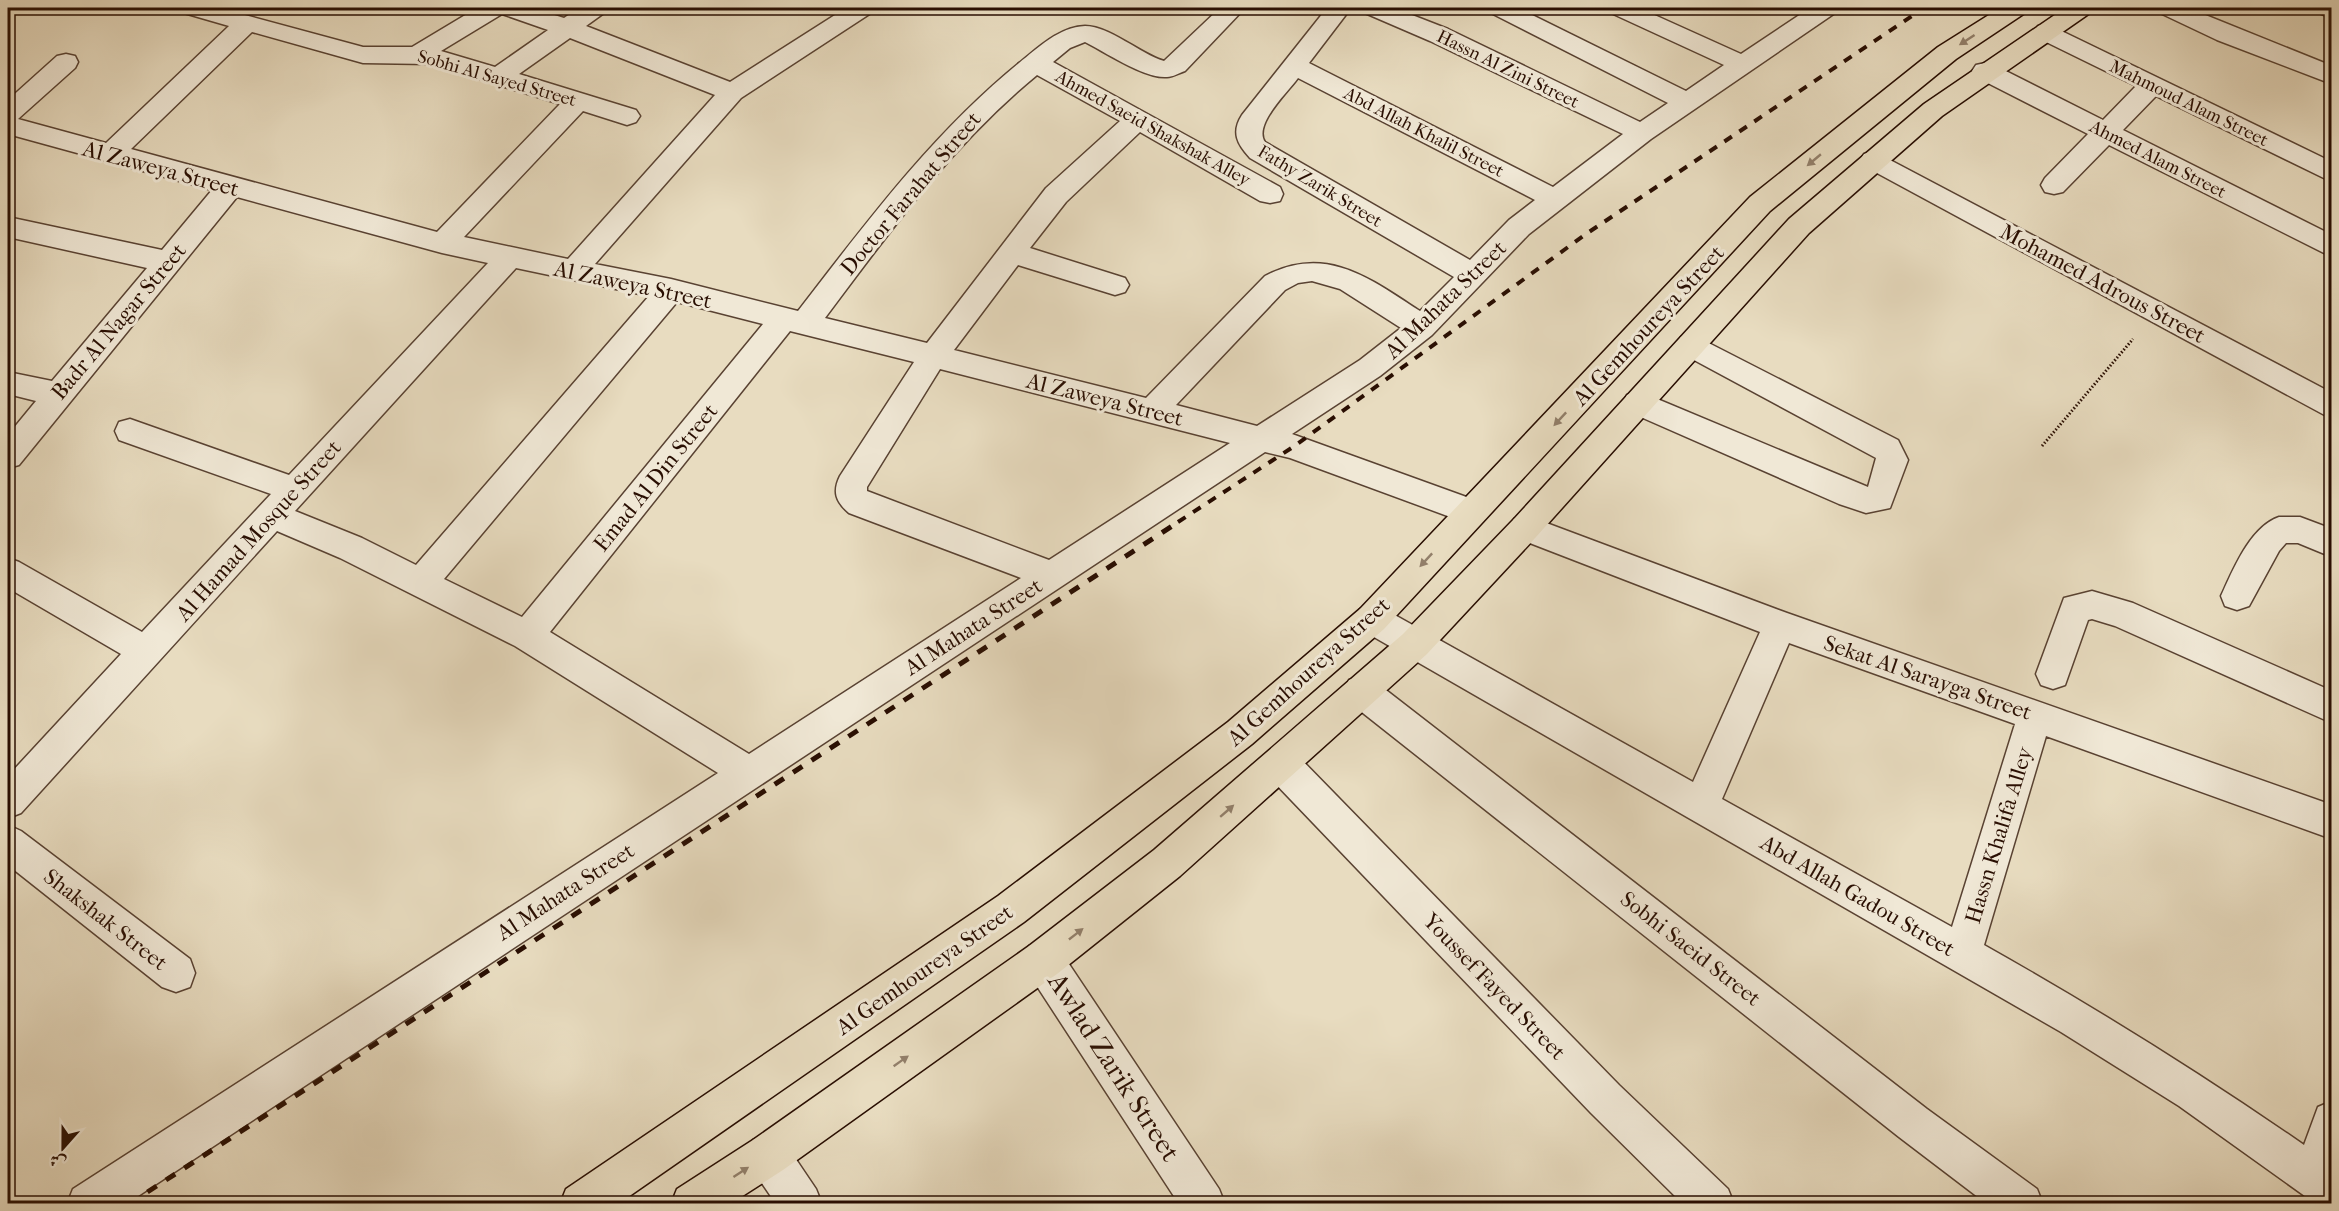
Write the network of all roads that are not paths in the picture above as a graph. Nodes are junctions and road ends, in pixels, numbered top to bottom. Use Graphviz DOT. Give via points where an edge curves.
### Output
graph roads {
  1 [pos="193,8"];
  2 [pos="494,8"];
  3 [pos="509,8"];
  4 [pos="595,8"];
  5 [pos="862,8"];
  6 [pos="1233,8"];
  7 [pos="1339,8"];
  8 [pos="1374,8"];
  9 [pos="1500,8"];
  10 [pos="1620,8"];
  11 [pos="1826,8"];
  12 [pos="2016,8"];
  13 [pos="2081,8"];
  14 [pos="2169,8"];
  15 [pos="247,23"];
  16 [pos="565,27"];
  17 [pos="2047,32"];
  18 [pos="418,54"];
  19 [pos="66,62"];
  20 [pos="1036,63"];
  21 [pos="1742,64"];
  22 [pos="1294,66"];
  23 [pos="1985,71"];
  24 [pos="499,76"];
  25 [pos="2331,76"];
  26 [pos="2152,85"];
  27 [pos="732,92"];
  28 [pos="578,100"];
  29 [pos="1687,102"];
  30 [pos="8,114"];
  31 [pos="627,116"];
  32 [pos="1138,120"];
  33 [pos="8,125"];
  34 [pos="2105,132"];
  35 [pos="1642,133"];
  36 [pos="110,154"];
  37 [pos="1873,160"];
  38 [pos="2331,172"];
  39 [pos="2054,185"];
  40 [pos="230,187"];
  41 [pos="1270,194"];
  42 [pos="1555,199"];
  43 [pos="8,227"];
  44 [pos="442,243"];
  45 [pos="2331,247"];
  46 [pos="1012,253"];
  47 [pos="508,259"];
  48 [pos="168,262"];
  49 [pos="573,271"];
  50 [pos="1473,275"];
  51 [pos="1115,285"];
  52 [pos="671,290"];
  53 [pos="794,320"];
  54 [pos="1422,327"];
  55 [pos="1691,345"];
  56 [pos="934,355"];
  57 [pos="8,383"];
  58 [pos="58,394"];
  59 [pos="1638,403"];
  60 [pos="2331,407"];
  61 [pos="1152,411"];
  62 [pos="130,431"];
  63 [pos="1260,439"];
  64 [pos="8,456"];
  65 [pos="295,490"];
  66 [pos="1472,512"];
  67 [pos="272,515"];
  68 [pos="1525,528"];
  69 [pos="2331,544"];
  70 [pos="8,572"];
  71 [pos="1050,575"];
  72 [pos="421,582"];
  73 [pos="2237,596"];
  74 [pos="1372,619"];
  75 [pos="1780,625"];
  76 [pos="527,636"];
  77 [pos="1415,644"];
  78 [pos="147,652"];
  79 [pos="2053,674"];
  80 [pos="1361,691"];
  81 [pos="2331,708"];
  82 [pos="2035,715"];
  83 [pos="1281,764"];
  84 [pos="747,772"];
  85 [pos="8,801"];
  86 [pos="1701,807"];
  87 [pos="2331,822"];
  88 [pos="8,843"];
  89 [pos="1962,954"];
  90 [pos="1043,960"];
  91 [pos="176,973"];
  92 [pos="2331,1121"];
  93 [pos="768,1155"];
  94 [pos="2323,1183"];
  95 [pos="1692,1196"];
  96 [pos="88,1203"];
  97 [pos="581,1203"];
  98 [pos="692,1203"];
  99 [pos="801,1203"];
  100 [pos="1204,1203"];
  101 [pos="2022,1203"];
  1 -- 15 [label="street, Sobhi Al Sayed Street"];
  2 -- 18 [label="street"];
  3 -- 16 [label="street"];
  4 -- 16 [label="street"];
  5 -- 27 [label="street"];
  6 -- 20 [label="street, Doctor Farahat Street" via="1176,66 1167,69 1083,34 1068,38"];
  7 -- 22 [label="street, Fathy Zarik Street"];
  8 -- 35 [label="street, Hassn Al Zini Street" via="1439,35"];
  9 -- 29 [label="street"];
  10 -- 21 [label="street"];
  11 -- 21 [label="street, Al Mahata Street"];
  12 -- 66 [label="main road, Al Gemhoureya Street, one-way" via="1947,53 1761,204"];
  13 -- 17 [label="main road, Al Gemhoureya Street"];
  14 -- 25 [label="street"];
  15 -- 18 [label="street, Sobhi Al Sayed Street" via="363,55"];
  15 -- 36 [label="street"];
  16 -- 24 [label="street"];
  16 -- 27 [label="street"];
  17 -- 23 [label="main road, Al Gemhoureya Street"];
  17 -- 26 [label="street, Mahmoud Alam Street"];
  18 -- 24 [label="street, Sobhi Al Sayed Street"];
  19 -- 30 [label="street"];
  20 -- 32 [label="street, Ahmed Saeid Shakshak Alley"];
  20 -- 53 [label="street, Doctor Farahat Street" via="998,92 949,140"];
  21 -- 29 [label="street, Al Mahata Street"];
  22 -- 42 [label="street, Abd Allah Khalil Street"];
  22 -- 50 [label="street, Fathy Zarik Street" via="1251,121 1248,136 1252,144 1259,152"];
  23 -- 34 [label="street, Ahmed Alam Street"];
  23 -- 37 [label="main road, Al Gemhoureya Street"];
  24 -- 28 [label="street, Sobhi Al Sayed Street"];
  26 -- 34 [label="street"];
  26 -- 38 [label="street, Mahmoud Alam Street"];
  27 -- 49 [label="street"];
  28 -- 31 [label="street, Sobhi Al Sayed Street"];
  28 -- 44 [label="street"];
  29 -- 35 [label="street, Al Mahata Street"];
  32 -- 41 [label="street, Ahmed Saeid Shakshak Alley"];
  32 -- 46 [label="street" via="1074,175"];
  33 -- 36 [label="street, Al Zaweya Street"];
  34 -- 39 [label="street"];
  34 -- 45 [label="street, Ahmed Alam Street"];
  35 -- 42 [label="street, Al Mahata Street"];
  36 -- 40 [label="street, Al Zaweya Street"];
  37 -- 55 [label="main road, Al Gemhoureya Street" via="1799,226"];
  37 -- 60 [label="street, Mohamed Adrous Street"];
  40 -- 44 [label="street, Al Zaweya Street"];
  40 -- 48 [label="street, Badr Al Nagar Street"];
  42 -- 50 [label="street, Al Mahata Street" via="1519,227"];
  43 -- 48 [label="street"];
  44 -- 47 [label="street, Al Zaweya Street"];
  46 -- 51 [label="street"];
  46 -- 56 [label="street"];
  47 -- 49 [label="street, Al Zaweya Street"];
  47 -- 65 [label="street, Al Hamad Mosque Street"];
  48 -- 58 [label="street, Badr Al Nagar Street"];
  49 -- 52 [label="street, Al Zaweya Street"];
  50 -- 54 [label="street, Al Mahata Street"];
  52 -- 53 [label="street, Al Zaweya Street"];
  52 -- 72 [label="street"];
  53 -- 56 [label="street, Al Zaweya Street"];
  53 -- 76 [label="street, Emad Al Din Street"];
  54 -- 61 [label="street" via="1345,279 1322,271 1296,272 1275,283"];
  54 -- 63 [label="street, Al Mahata Street" via="1370,369"];
  55 -- 59 [label="main road, Al Gemhoureya Street"];
  55 -- 59 [label="street" via="1887,449 1893,460 1879,499 1850,495"];
  56 -- 61 [label="street, Al Zaweya Street"];
  56 -- 71 [label="street" via="854,479 851,496 860,504"];
  57 -- 58 [label="street"];
  58 -- 64 [label="street, Badr Al Nagar Street"];
  59 -- 68 [label="main road, Al Gemhoureya Street"];
  61 -- 63 [label="street, Al Zaweya Street"];
  62 -- 65 [label="street"];
  63 -- 66 [label="street" via="1293,447"];
  63 -- 71 [label="street, Al Mahata Street"];
  65 -- 67 [label="street, Al Hamad Mosque Street"];
  66 -- 74 [label="main road, Al Gemhoureya Street, one-way"];
  67 -- 72 [label="street"];
  67 -- 78 [label="street, Al Hamad Mosque Street"];
  68 -- 75 [label="street, Sekat Al Sarayga Street"];
  68 -- 77 [label="main road, Al Gemhoureya Street"];
  69 -- 73 [label="street" via="2300,530 2279,530 2268,541"];
  70 -- 78 [label="street"];
  71 -- 84 [label="street, Al Mahata Street"];
  72 -- 76 [label="street"];
  74 -- 77 [label="street, Abd Allah Gadou Street"];
  74 -- 97 [label="main road, Al Gemhoureya Street" via="1240,733 1011,909"];
  75 -- 82 [label="street, Sekat Al Sarayga Street"];
  75 -- 86 [label="street"];
  76 -- 84 [label="street"];
  77 -- 80 [label="main road, Al Gemhoureya Street"];
  77 -- 86 [label="street, Abd Allah Gadou Street"];
  78 -- 85 [label="street, Al Hamad Mosque Street"];
  79 -- 81 [label="street" via="2076,608 2091,605 2121,613"];
  80 -- 83 [label="main road, Al Gemhoureya Street"];
  80 -- 101 [label="street, Sobhi Saeid Street" via="1913,1123"];
  82 -- 87 [label="street, Sekat Al Sarayga Street"];
  82 -- 89 [label="street, Hassn Khalifa Alley"];
  90 -- 83 [label="main road, Al Gemhoureya Street, one-way" via="1167,863"];
  83 -- 95 [label="street, Youssef Fayed Street" via="1605,1099"];
  84 -- 96 [label="street, Al Mahata Street"];
  86 -- 89 [label="street, Abd Allah Gadou Street"];
  88 -- 91 [label="street, Shakshak Street"];
  89 -- 94 [label="street, Abd Allah Gadou Street" via="2144,1061"];
  93 -- 90 [label="main road, Al Gemhoureya Street, one-way"];
  90 -- 100 [label="street, Awlad Zarik Street"];
  92 -- 94 [label="street"];
  98 -- 93 [label="main road, Al Gemhoureya Street, one-way"];
  93 -- 99 [label="street"];
}
